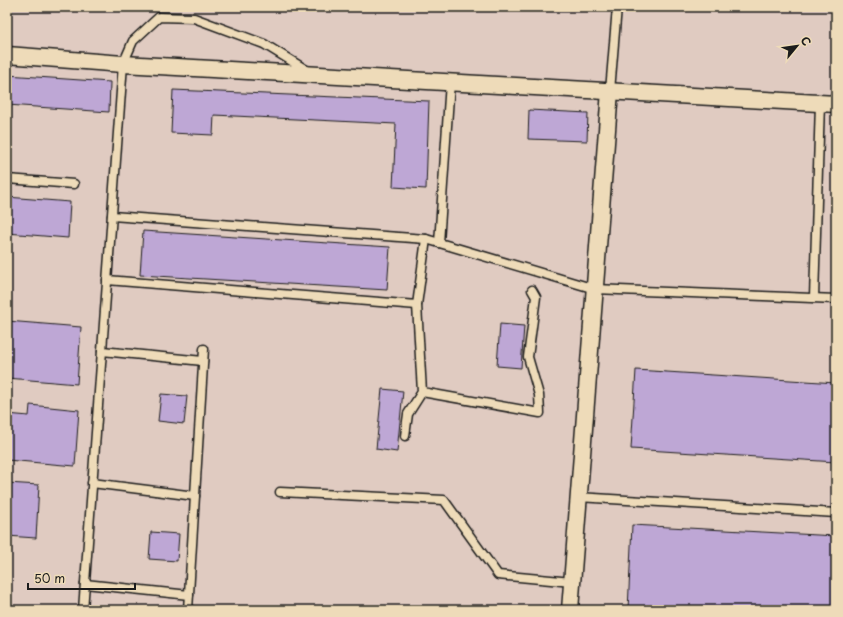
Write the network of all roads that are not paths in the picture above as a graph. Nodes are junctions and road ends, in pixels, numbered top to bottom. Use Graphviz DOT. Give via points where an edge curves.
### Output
graph roads {
  1 [pos="617,7"];
  2 [pos="7,54"];
  3 [pos="123,64"];
  4 [pos="314,74"];
  5 [pos="450,82"];
  6 [pos="610,91"];
  7 [pos="820,103"];
  8 [pos="836,104"];
  9 [pos="7,179"];
  10 [pos="74,184"];
  11 [pos="112,216"];
  12 [pos="426,238"];
  13 [pos="440,243"];
  14 [pos="107,280"];
  15 [pos="595,289"];
  16 [pos="532,290"];
  17 [pos="814,298"];
  18 [pos="836,299"];
  19 [pos="417,305"];
  20 [pos="204,349"];
  21 [pos="102,351"];
  22 [pos="203,361"];
  23 [pos="422,392"];
  24 [pos="405,436"];
  25 [pos="92,484"];
  26 [pos="280,492"];
  27 [pos="195,496"];
  28 [pos="578,497"];
  29 [pos="836,513"];
  30 [pos="572,582"];
  31 [pos="85,584"];
  32 [pos="189,595"];
  33 [pos="83,610"];
  34 [pos="188,610"];
  35 [pos="570,610"];
  1 -- 6 [label="lane"];
  2 -- 3 [label="street"];
  3 -- 4 [label="street"];
  3 -- 4 [label="lane" via="132,41 159,17 194,18 264,44"];
  3 -- 11 [label="lane"];
  4 -- 5 [label="street"];
  5 -- 6 [label="street"];
  5 -- 13 [label="lane"];
  6 -- 7 [label="street"];
  6 -- 15 [label="street"];
  7 -- 8 [label="street"];
  7 -- 17 [label="lane"];
  9 -- 10 [label="lane"];
  11 -- 12 [label="lane"];
  11 -- 14 [label="lane"];
  12 -- 13 [label="lane"];
  12 -- 19 [label="lane"];
  13 -- 15 [label="lane"];
  14 -- 19 [label="lane"];
  14 -- 21 [label="lane"];
  15 -- 17 [label="lane"];
  15 -- 28 [label="street"];
  16 -- 23 [label="lane" via="536,297 528,357 539,395 540,413"];
  17 -- 18 [label="lane"];
  19 -- 23 [label="lane"];
  20 -- 22 [label="lane"];
  21 -- 22 [label="lane"];
  21 -- 25 [label="lane"];
  22 -- 27 [label="lane"];
  23 -- 24 [label="lane" via="408,414"];
  25 -- 27 [label="lane"];
  25 -- 31 [label="lane"];
  26 -- 30 [label="lane" via="444,500 498,575"];
  27 -- 32 [label="lane"];
  28 -- 29 [label="lane"];
  28 -- 30 [label="street"];
  30 -- 35 [label="street"];
  31 -- 32 [label="lane"];
  31 -- 33 [label="lane"];
  32 -- 34 [label="lane"];
}
